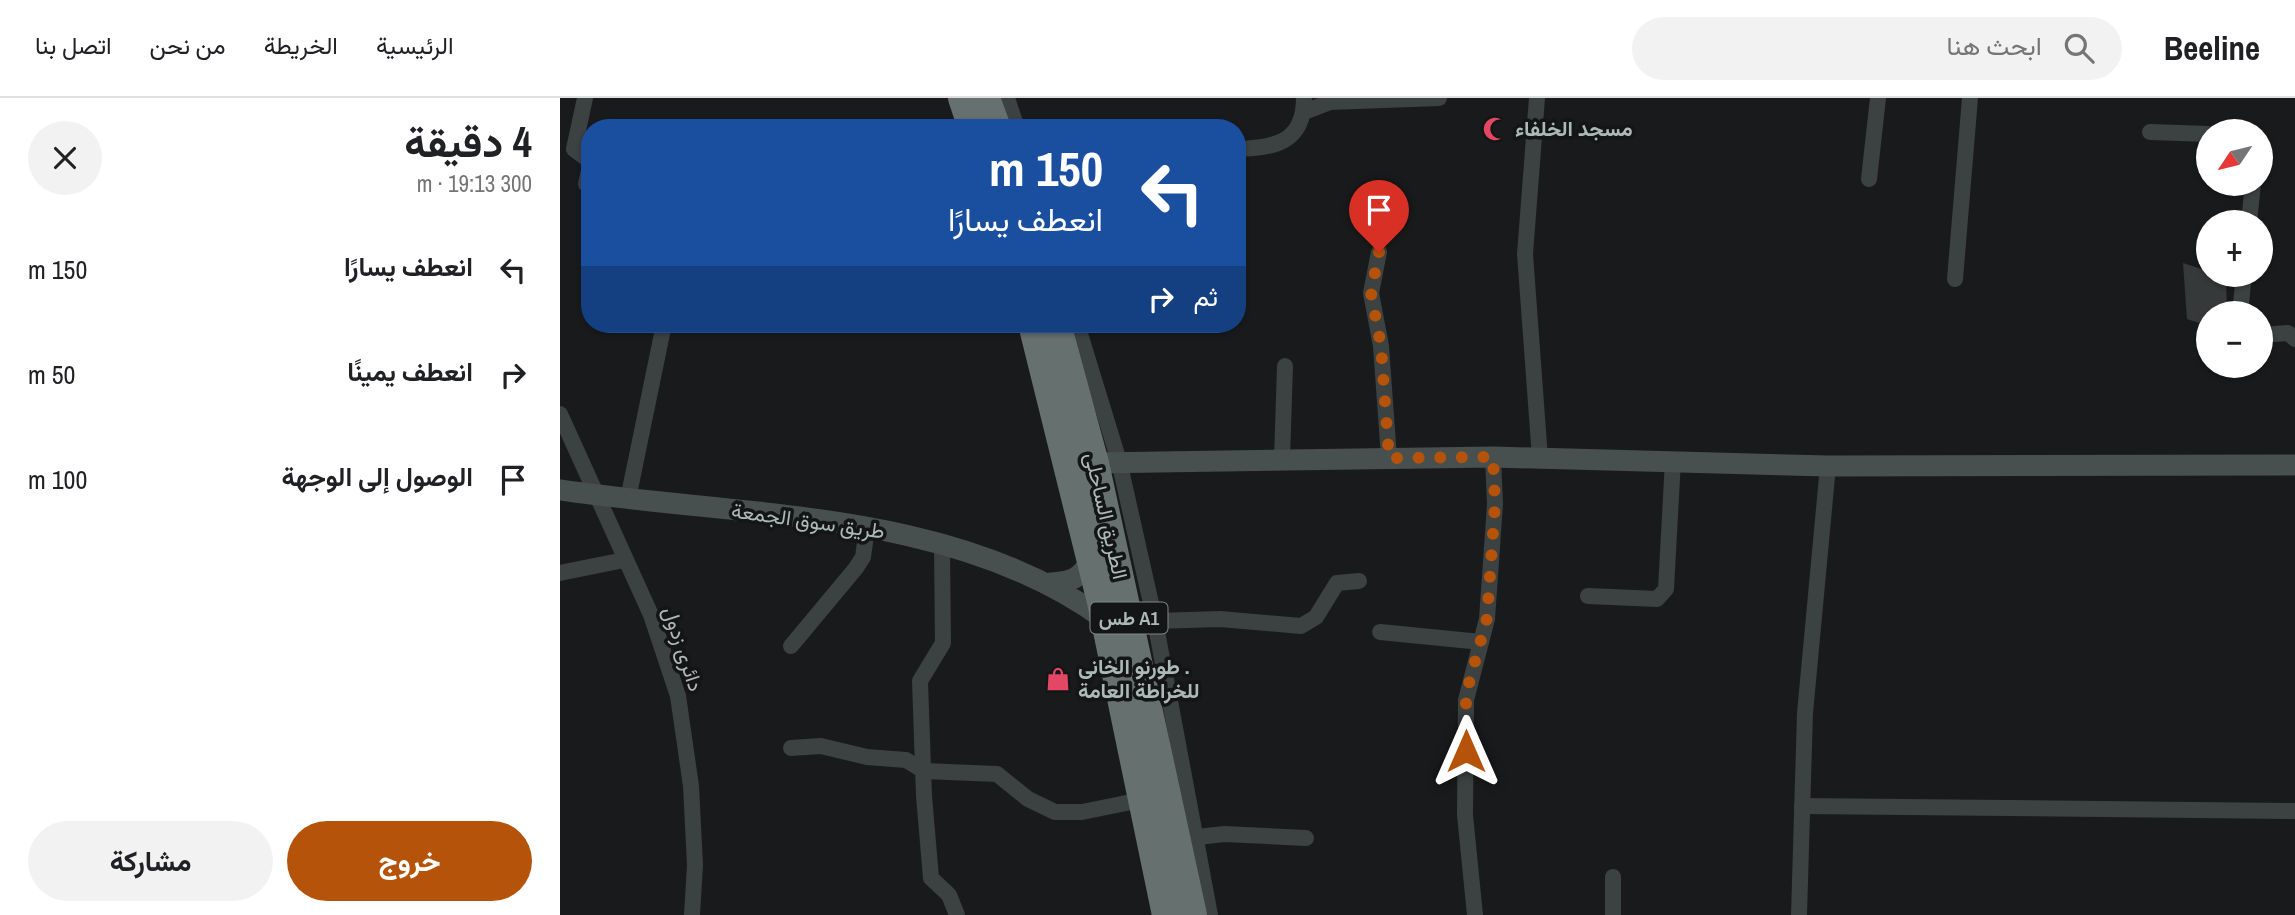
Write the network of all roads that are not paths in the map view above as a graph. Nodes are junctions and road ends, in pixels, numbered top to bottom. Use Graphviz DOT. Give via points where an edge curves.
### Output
graph roads {
  1 [pos="585,98"];
  2 [pos="962,98"];
  3 [pos="986,98"];
  4 [pos="1007,98"];
  5 [pos="1439,98"];
  6 [pos="1537,98"];
  7 [pos="1878,98"];
  8 [pos="1970,98"];
  9 [pos="1304,105"];
  10 [pos="969,119"];
  11 [pos="994,119"];
  12 [pos="1014,119"];
  13 [pos="2150,132"];
  14 [pos="2196,134"];
  15 [pos="1246,149"];
  16 [pos="581,155"];
  17 [pos="1869,179"];
  18 [pos="1379,252"];
  19 [pos="1955,279"];
  20 [pos="662,333"];
  21 [pos="1034,333"];
  22 [pos="1060,333"];
  23 [pos="1079,333"];
  24 [pos="2273,334"];
  25 [pos="2295,339"];
  26 [pos="1285,366"];
  27 [pos="560,414"];
  28 [pos="1493,457"];
  29 [pos="1389,458"];
  30 [pos="1540,458"];
  31 [pos="1282,459"];
  32 [pos="1672,460"];
  33 [pos="1107,462"];
  34 [pos="2295,465"];
  35 [pos="1828,466"];
  36 [pos="560,491"];
  37 [pos="597,496"];
  38 [pos="628,499"];
  39 [pos="867,528"];
  40 [pos="942,546"];
  41 [pos="1091,559"];
  42 [pos="625,560"];
  43 [pos="560,573"];
  44 [pos="1359,581"];
  45 [pos="1050,583"];
  46 [pos="1588,596"];
  47 [pos="1104,619"];
  48 [pos="1154,621"];
  49 [pos="1380,632"];
  50 [pos="1481,642"];
  51 [pos="791,646"];
  52 [pos="791,748"];
  53 [pos="924,771"];
  54 [pos="1141,800"];
  55 [pos="1802,806"];
  56 [pos="2295,811"];
  57 [pos="1198,837"];
  58 [pos="1306,838"];
  59 [pos="1613,877"];
  60 [pos="692,915"];
  61 [pos="957,915"];
  62 [pos="1166,915"];
  63 [pos="1193,915"];
  64 [pos="1210,915"];
  65 [pos="1475,915"];
  66 [pos="1613,915"];
  67 [pos="1799,915"];
  1 -- 16 [label="street" via="574,149"];
  2 -- 10 [label="highway"];
  3 -- 11 [label="highway"];
  4 -- 12 [label="street"];
  5 -- 9 [label="street"];
  6 -- 30 [label="street" via="1525,254"];
  7 -- 17 [label="street"];
  8 -- 19 [label="street"];
  9 -- 15 [label="street" via="1297,128 1285,141 1271,148"];
  13 -- 14 [label="street"];
  18 -- 29 [label="street" via="1371,293 1381,346"];
  20 -- 38 [label="street"];
  21 -- 41 [label="highway, الطريق الساحلى / طس A1"];
  22 -- 33 [label="highway, الطريق الساحلى / طس A1"];
  23 -- 33 [label="street"];
  24 -- 25 [label="street" via="2288,333"];
  26 -- 31 [label="street"];
  27 -- 37 [label="street, دائرى زدول"];
  28 -- 29 [label="street"];
  28 -- 30 [label="street"];
  28 -- 50 [label="street" via="1495,504 1487,618"];
  29 -- 31 [label="street"];
  30 -- 32 [label="street"];
  31 -- 33 [label="street"];
  32 -- 35 [label="street"];
  32 -- 46 [label="street" via="1666,589 1657,599"];
  33 -- 48 [label="street"];
  33 -- 63 [label="highway, الطريق الساحلى / طس A1"];
  34 -- 35 [label="street"];
  35 -- 55 [label="street" via="1805,713"];
  36 -- 37 [label="street, طريق سوق الجمعة"];
  37 -- 38 [label="street, طريق سوق الجمعة"];
  37 -- 42 [label="street, دائرى زدول"];
  38 -- 39 [label="street, طريق سوق الجمعة"];
  39 -- 40 [label="street, طريق سوق الجمعة"];
  39 -- 51 [label="street" via="863,557 856,568"];
  40 -- 45 [label="street, طريق سوق الجمعة"];
  40 -- 53 [label="street" via="943,642 920,681"];
  41 -- 45 [label="street" via="1082,575 1069,583"];
  41 -- 47 [label="highway, الطريق الساحلى / طس A1"];
  42 -- 43 [label="street"];
  42 -- 60 [label="street, دائرى زدول" via="661,641 682,715 695,865"];
  44 -- 48 [label="street" via="1337,583 1316,617 1301,626 1220,619"];
  45 -- 47 [label="street, طريق سوق الجمعة"];
  47 -- 54 [label="highway, الطريق الساحلى / طس A1"];
  48 -- 57 [label="street"];
  49 -- 50 [label="street"];
  50 -- 65 [label="street" via="1466,700 1464,790"];
  52 -- 53 [label="street" via="821,746 906,760"];
  53 -- 54 [label="street" via="997,774 1028,799 1055,812 1082,812"];
  53 -- 61 [label="street" via="931,878 948,895"];
  54 -- 62 [label="highway, الطريق الساحلى / طس A1"];
  55 -- 56 [label="street"];
  55 -- 67 [label="street"];
  57 -- 58 [label="street"];
  57 -- 64 [label="street"];
  59 -- 66 [label="street"];
}
